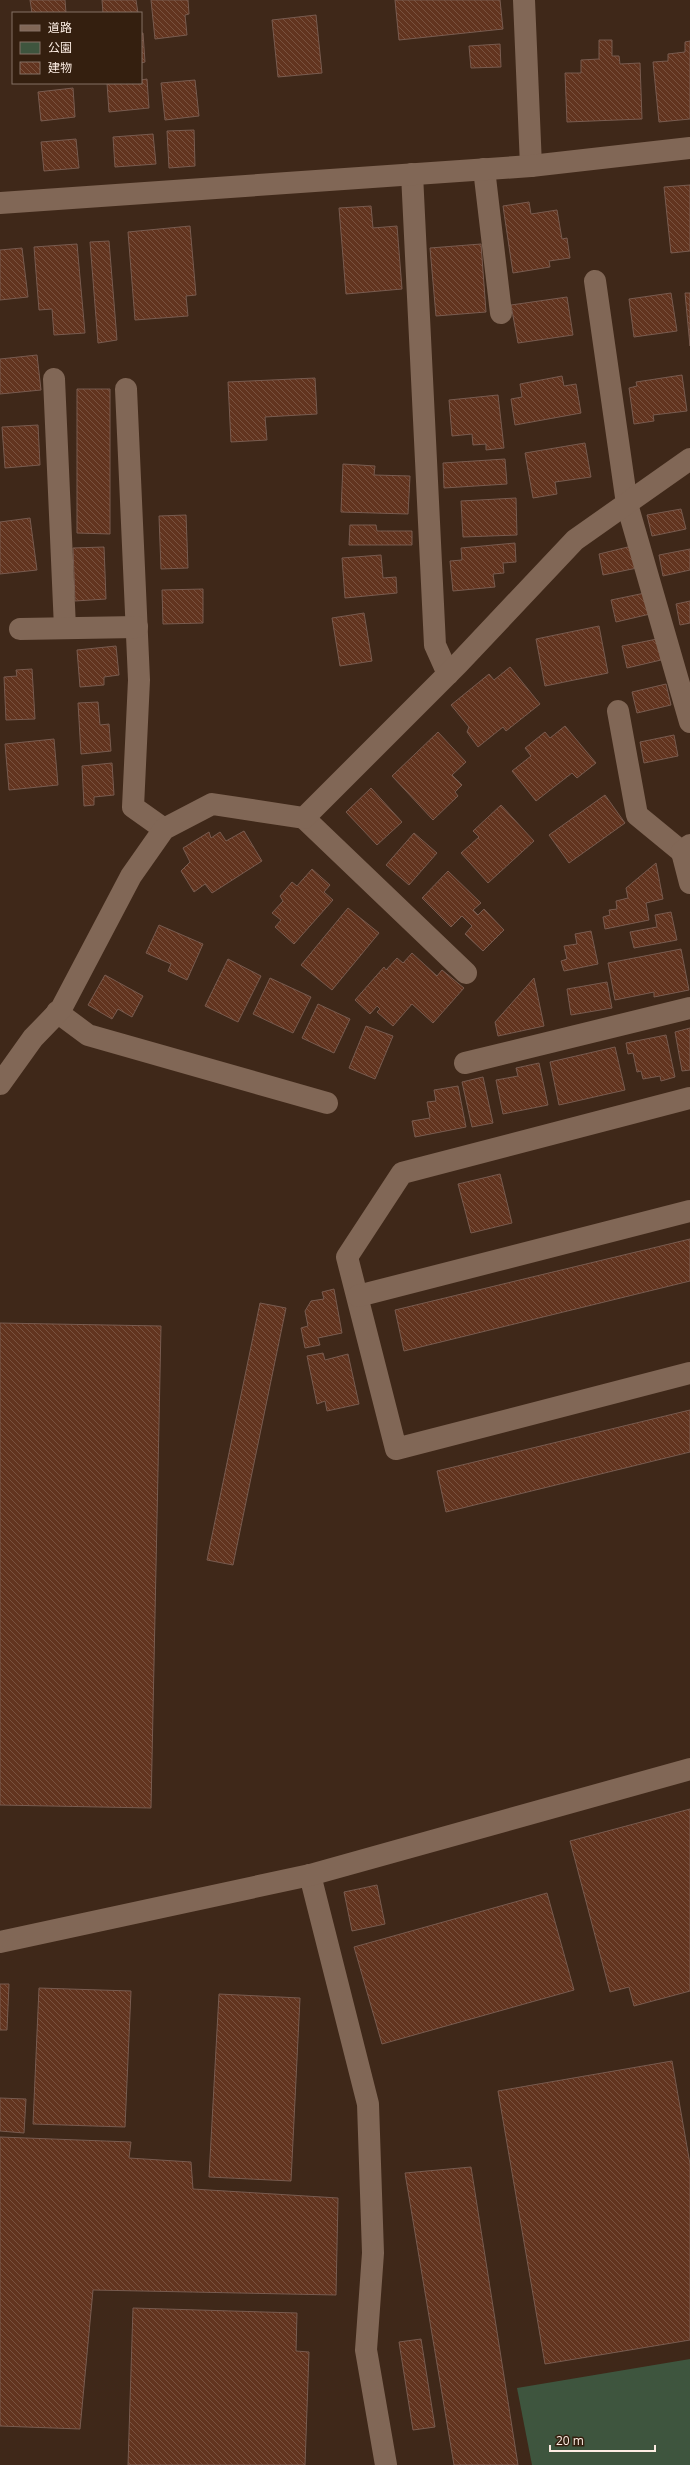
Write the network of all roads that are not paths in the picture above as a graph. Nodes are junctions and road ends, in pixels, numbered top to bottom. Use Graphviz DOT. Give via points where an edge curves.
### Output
graph roads {
  1 [pos="524,0"];
  2 [pos="690,148"];
  3 [pos="531,166"];
  4 [pos="484,169"];
  5 [pos="412,174"];
  6 [pos="0,203"];
  7 [pos="595,280"];
  8 [pos="501,312"];
  9 [pos="54,379"];
  10 [pos="126,389"];
  11 [pos="690,459"];
  12 [pos="627,504"];
  13 [pos="137,627"];
  14 [pos="65,628"];
  15 [pos="20,629"];
  16 [pos="448,674"];
  17 [pos="618,711"];
  18 [pos="690,722"];
  19 [pos="304,818"];
  20 [pos="164,829"];
  21 [pos="686,848"];
  22 [pos="690,883"];
  23 [pos="466,973"];
  24 [pos="690,1008"];
  25 [pos="57,1012"];
  26 [pos="465,1063"];
  27 [pos="0,1084"];
  28 [pos="690,1098"];
  29 [pos="328,1103"];
  30 [pos="690,1211"];
  31 [pos="358,1296"];
  32 [pos="690,1373"];
  33 [pos="690,1769"];
  34 [pos="310,1874"];
  35 [pos="0,1942"];
  36 [pos="386,2465"];
  1 -- 3 [label="street"];
  2 -- 3 [label="street"];
  3 -- 4 [label="street"];
  4 -- 5 [label="street"];
  4 -- 8 [label="street"];
  5 -- 6 [label="street"];
  5 -- 16 [label="street" via="435,645"];
  7 -- 12 [label="street"];
  9 -- 14 [label="street"];
  10 -- 13 [label="street"];
  11 -- 12 [label="street"];
  12 -- 16 [label="street" via="575,540"];
  12 -- 18 [label="street"];
  13 -- 14 [label="street"];
  13 -- 20 [label="street" via="139,680 133,807"];
  14 -- 15 [label="street"];
  16 -- 19 [label="street"];
  17 -- 21 [label="street" via="637,815"];
  19 -- 20 [label="street" via="212,804"];
  19 -- 23 [label="street"];
  20 -- 25 [label="street" via="131,876"];
  21 -- 22 [label="street"];
  24 -- 26 [label="street"];
  25 -- 27 [label="street" via="33,1038"];
  25 -- 29 [label="street" via="88,1035"];
  28 -- 31 [label="street" via="402,1173 347,1257"];
  30 -- 31 [label="street"];
  31 -- 32 [label="street" via="396,1449"];
  33 -- 34 [label="street"];
  34 -- 35 [label="street"];
  34 -- 36 [label="street" via="368,2104 373,2253 366,2350"];
}
